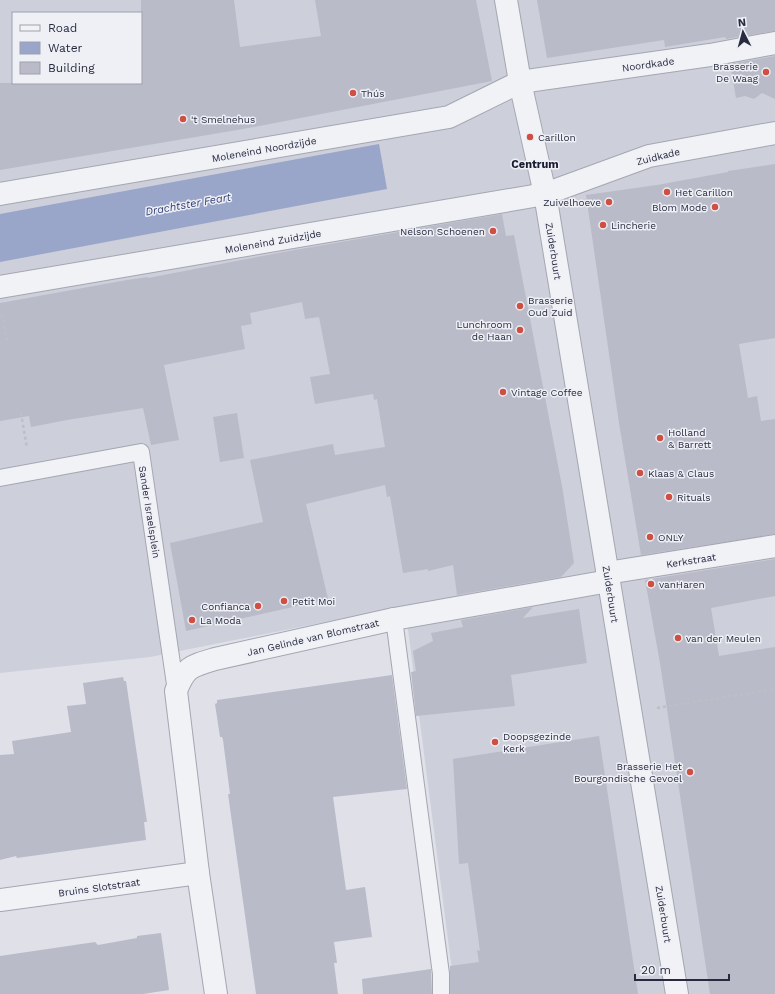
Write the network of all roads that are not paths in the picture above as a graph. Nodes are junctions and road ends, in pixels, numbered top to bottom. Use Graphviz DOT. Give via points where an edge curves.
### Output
graph roads {
  1 [pos="506,0"];
  2 [pos="775,43"];
  3 [pos="520,82"];
  4 [pos="775,133"];
  5 [pos="0,194"];
  6 [pos="545,194"];
  7 [pos="0,287"];
  8 [pos="0,478"];
  9 [pos="775,546"];
  10 [pos="608,577"];
  11 [pos="394,619"];
  12 [pos="176,691"];
  13 [pos="198,873"];
  14 [pos="0,900"];
  15 [pos="216,994"];
  16 [pos="441,994"];
  17 [pos="677,994"];
  1 -- 3 [label="street, Zuiderbuurt"];
  2 -- 3 [label="street, Noordkade" via="710,55"];
  3 -- 5 [label="street, Moleneind Noordzijde" via="449,117"];
  3 -- 6 [label="street, Zuiderbuurt"];
  4 -- 6 [label="street, Zuidkade" via="649,156"];
  6 -- 7 [label="street, Moleneind Zuidzijde"];
  6 -- 10 [label="street, Zuiderbuurt"];
  8 -- 12 [label="lane, Sander Israelsplein" via="141,452"];
  9 -- 10 [label="street, Kerkstraat"];
  10 -- 11 [label="street, Kerkstraat"];
  10 -- 17 [label="street, Zuiderbuurt"];
  11 -- 12 [label="street, Jan Gelinde van Blomstraat" via="197,664 181,677"];
  11 -- 16 [label="lane, Jan Gelinde van Blomstraat" via="441,974"];
  12 -- 13 [label="street"];
  13 -- 14 [label="street, Bruins Slotstraat"];
  13 -- 15 [label="street"];
}
